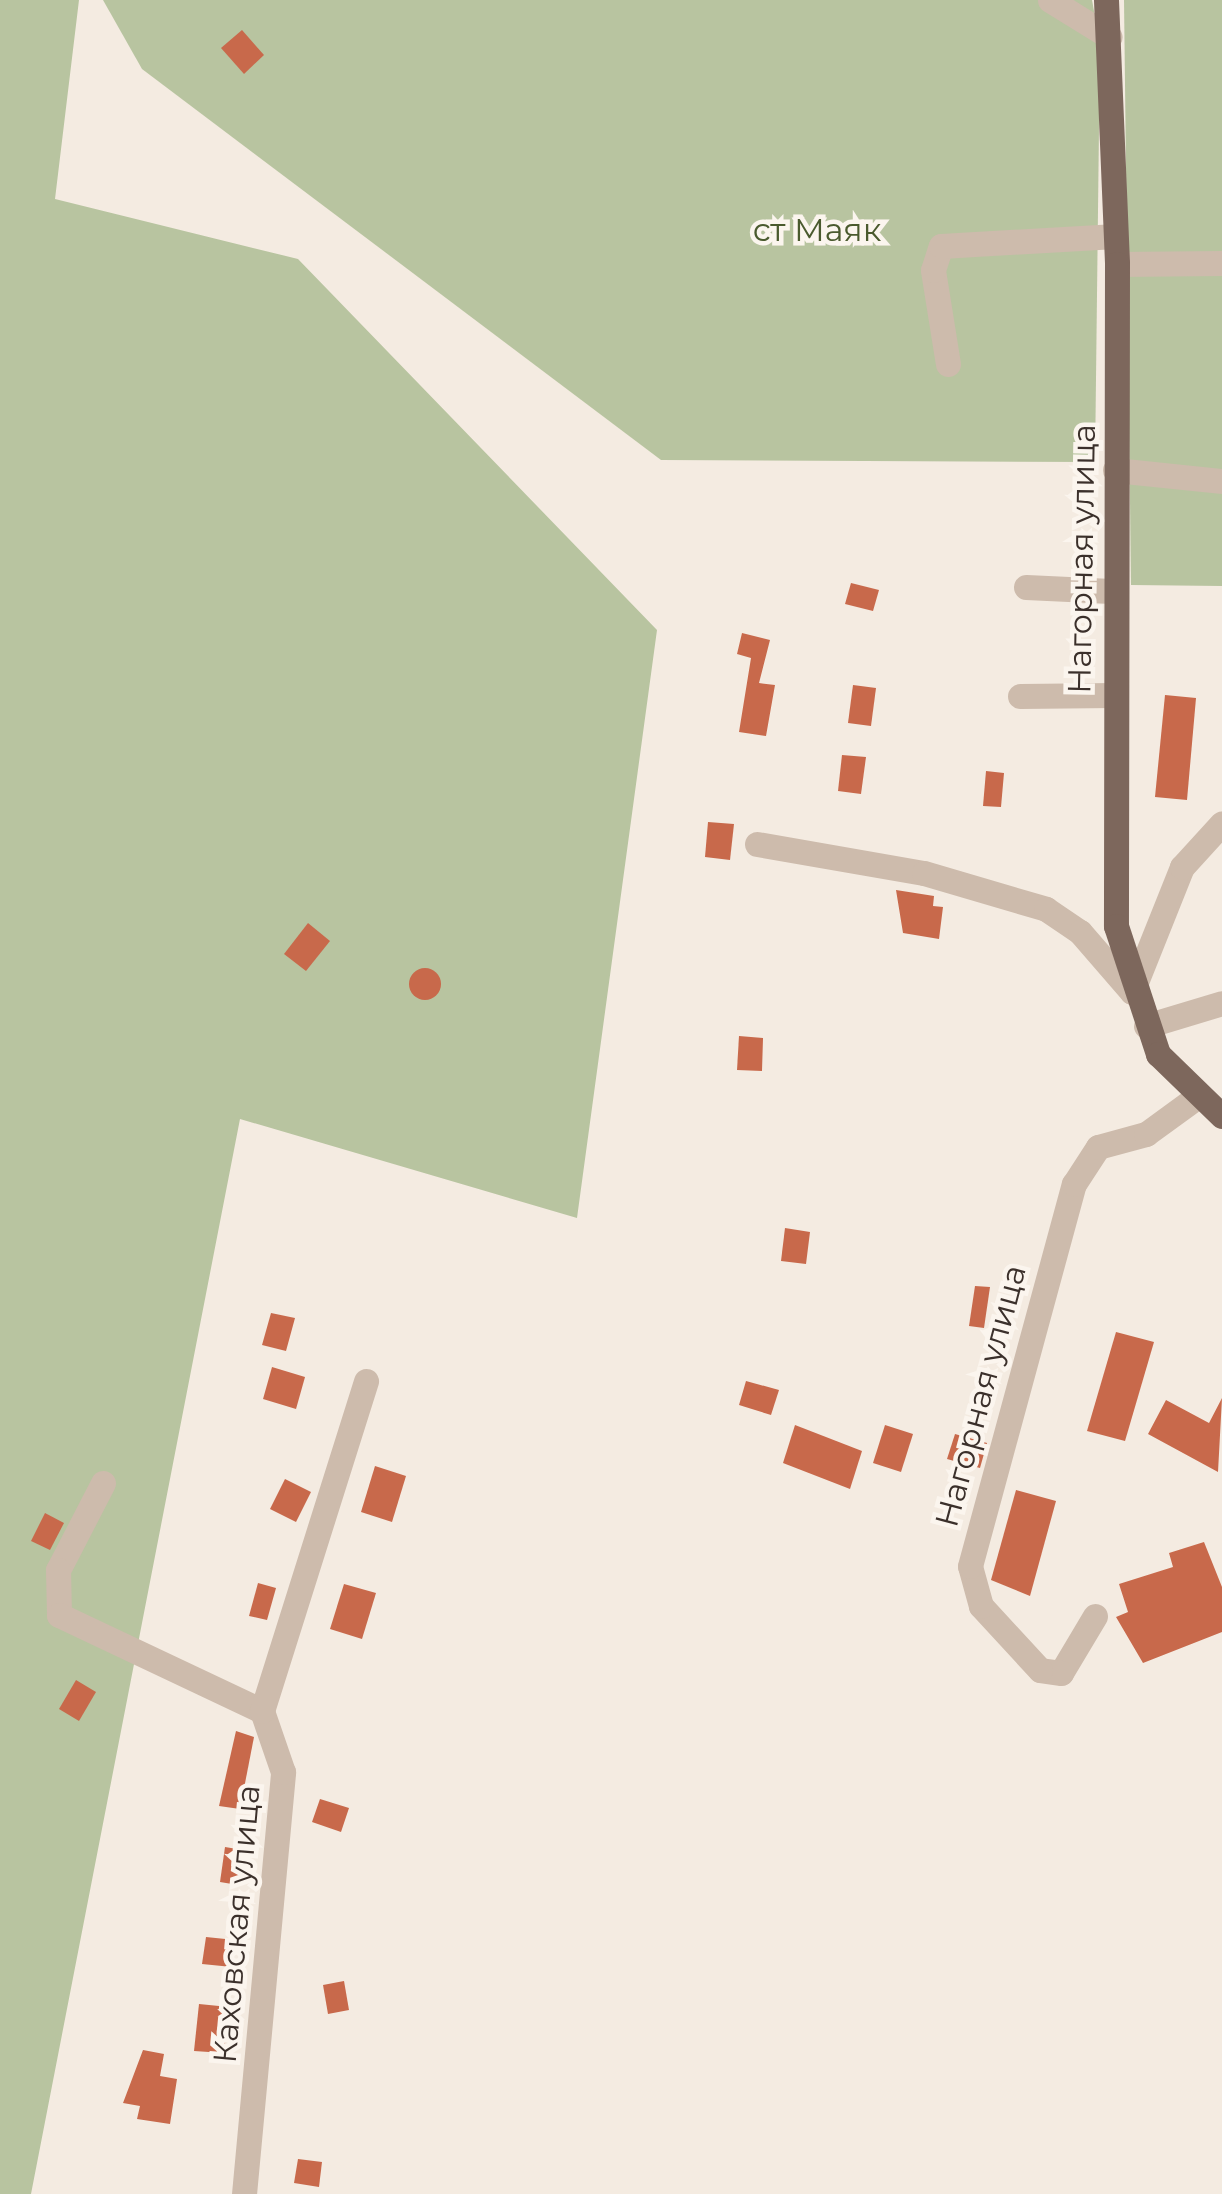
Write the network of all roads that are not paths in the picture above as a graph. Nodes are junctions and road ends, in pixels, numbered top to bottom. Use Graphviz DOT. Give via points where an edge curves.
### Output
graph roads {
  1 [pos="1050,0"];
  2 [pos="1106,0"];
  3 [pos="1110,37"];
  4 [pos="1116,236"];
  5 [pos="1222,263"];
  6 [pos="1117,264"];
  7 [pos="948,364"];
  8 [pos="1115,470"];
  9 [pos="1222,480"];
  10 [pos="1026,586"];
  11 [pos="1112,591"];
  12 [pos="1020,696"];
  13 [pos="1113,696"];
  14 [pos="1222,823"];
  15 [pos="757,844"];
  16 [pos="1132,992"];
  17 [pos="1222,1003"];
  18 [pos="1146,1026"];
  19 [pos="1196,1097"];
  20 [pos="1222,1116"];
  21 [pos="366,1381"];
  22 [pos="103,1484"];
  23 [pos="1095,1616"];
  24 [pos="262,1711"];
  25 [pos="244,2194"];
  1 -- 3 [label="street"];
  2 -- 3 [label="main road, Нагорная улица"];
  3 -- 4 [label="main road, Нагорная улица"];
  4 -- 6 [label="main road, Нагорная улица"];
  4 -- 7 [label="street" via="941,246 933,270"];
  5 -- 6 [label="street"];
  6 -- 8 [label="main road, Нагорная улица"];
  8 -- 9 [label="street"];
  8 -- 11 [label="main road, Нагорная улица"];
  10 -- 11 [label="street"];
  11 -- 13 [label="main road, Нагорная улица"];
  12 -- 13 [label="street"];
  13 -- 16 [label="main road, Нагорная улица" via="1116,926"];
  14 -- 16 [label="street" via="1182,868"];
  15 -- 16 [label="street" via="924,873 1046,909 1080,932"];
  16 -- 18 [label="main road, Нагорная улица"];
  17 -- 18 [label="street"];
  18 -- 19 [label="main road, Нагорная улица"];
  19 -- 20 [label="main road, Нагорная улица"];
  19 -- 23 [label="street, Нагорная улица" via="1146,1134 1098,1148 1074,1184 970,1566 982,1606 1040,1670 1062,1673"];
  21 -- 24 [label="street"];
  22 -- 24 [label="street" via="58,1570 59,1615"];
  24 -- 25 [label="street, Каховская улица" via="284,1772"];
}
